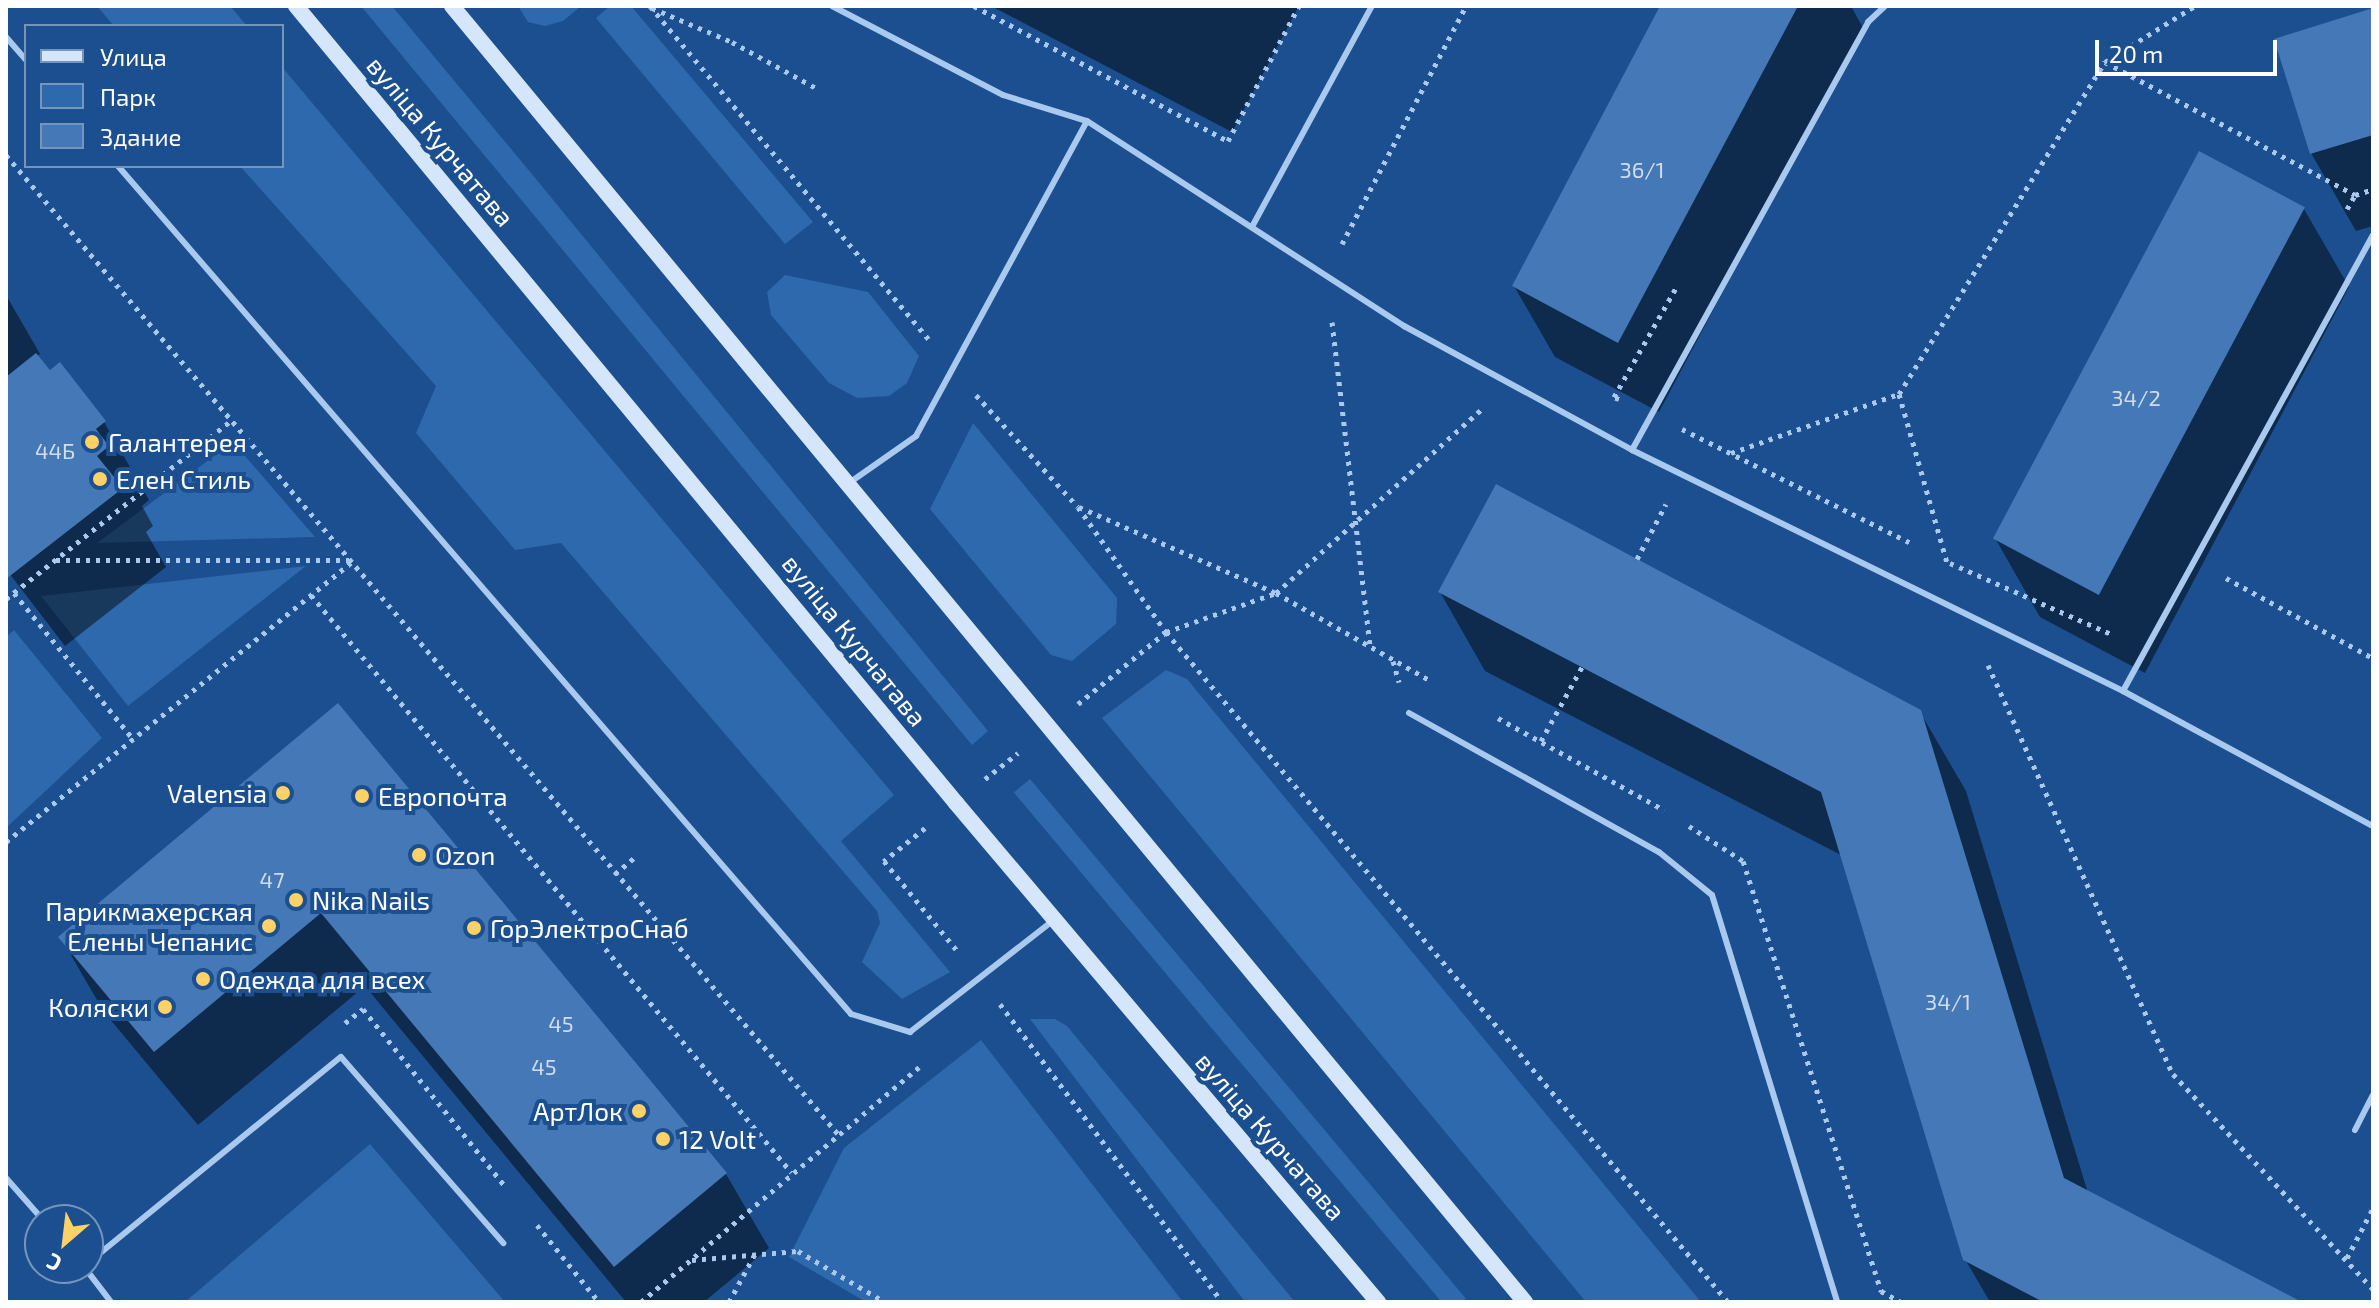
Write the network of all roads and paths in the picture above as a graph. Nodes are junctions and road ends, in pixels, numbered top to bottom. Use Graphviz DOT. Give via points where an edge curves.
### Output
graph roads {
  1 [pos="296,6"];
  2 [pos="452,6"];
  3 [pos="832,6"];
  4 [pos="974,6"];
  5 [pos="1299,6"];
  6 [pos="1372,6"];
  7 [pos="1466,6"];
  8 [pos="1885,6"];
  9 [pos="2195,6"];
  10 [pos="650,7"];
  11 [pos="6,37"];
  12 [pos="24,58"];
  13 [pos="2105,62"];
  14 [pos="816,88"];
  15 [pos="1087,121"];
  16 [pos="6,155"];
  17 [pos="120,168"];
  18 [pos="2373,189"];
  19 [pos="1253,225"];
  20 [pos="2373,235"];
  21 [pos="1326,275"];
  22 [pos="954,371"];
  23 [pos="1509,384"];
  24 [pos="1899,394"];
  25 [pos="232,420"];
  26 [pos="1632,450"];
  27 [pos="1681,475"];
  28 [pos="849,483"];
  29 [pos="1078,507"];
  30 [pos="1357,521"];
  31 [pos="1919,547"];
  32 [pos="1932,554"];
  33 [pos="1637,559"];
  34 [pos="56,560"];
  35 [pos="1945,560"];
  36 [pos="2194,560"];
  37 [pos="351,561"];
  38 [pos="14,593"];
  39 [pos="311,595"];
  40 [pos="6,599"];
  41 [pos="1966,616"];
  42 [pos="1370,647"];
  43 [pos="2145,649"];
  44 [pos="2373,658"];
  45 [pos="1582,667"];
  46 [pos="2123,691"];
  47 [pos="1409,713"];
  48 [pos="133,739"];
  49 [pos="1541,741"];
  50 [pos="2373,826"];
  51 [pos="6,842"];
  52 [pos="634,858"];
  53 [pos="615,874"];
  54 [pos="1054,920"];
  55 [pos="998,1002"];
  56 [pos="363,1009"];
  57 [pos="2373,1095"];
  58 [pos="2355,1130"];
  59 [pos="791,1172"];
  60 [pos="6,1178"];
  61 [pos="510,1192"];
  62 [pos="29,1204"];
  63 [pos="2373,1208"];
  64 [pos="530,1217"];
  65 [pos="503,1243"];
  66 [pos="104,1251"];
  67 [pos="755,1254"];
  68 [pos="2347,1258"];
  69 [pos="691,1260"];
  70 [pos="98,1284"];
  71 [pos="2373,1289"];
  72 [pos="1881,1291"];
  73 [pos="111,1302"];
  74 [pos="599,1302"];
  75 [pos="641,1302"];
  76 [pos="729,1302"];
  77 [pos="885,1302"];
  78 [pos="1222,1302"];
  79 [pos="1378,1302"];
  80 [pos="1525,1302"];
  81 [pos="1728,1302"];
  82 [pos="1837,1302"];
  83 [pos="1883,1302"];
  1 -- 54 [label="main road, вуліца Курчатава"];
  2 -- 28 [label="main road"];
  3 -- 15 [label="lane" via="1003,95"];
  4 -- 5 [label="path" via="1228,141"];
  6 -- 19 [label="lane"];
  7 -- 21 [label="path"];
  8 -- 26 [label="lane" via="1868,22"];
  9 -- 13 [label="path"];
  10 -- 14 [label="path" via="732,42"];
  10 -- 22 [label="path"];
  11 -- 12 [label="lane"];
  13 -- 18 [label="path" via="2355,195"];
  13 -- 24 [label="path"];
  15 -- 19 [label="lane"];
  15 -- 22 [label="lane"];
  16 -- 25 [label="path"];
  17 -- 54 [label="lane" via="851,1014 910,1032"];
  19 -- 21 [label="lane"];
  20 -- 36 [label="lane"];
  21 -- 23 [label="lane"];
  21 -- 30 [label="path"];
  22 -- 28 [label="lane" via="916,436"];
  22 -- 29 [label="path"];
  23 -- 26 [label="lane"];
  23 -- 30 [label="path"];
  24 -- 31 [label="path" via="1730,453"];
  24 -- 35 [label="path"];
  25 -- 34 [label="path"];
  25 -- 37 [label="path"];
  26 -- 27 [label="lane"];
  27 -- 33 [label="path"];
  27 -- 41 [label="lane"];
  28 -- 80 [label="main road"];
  29 -- 30 [label="path" via="1276,593"];
  29 -- 81 [label="path" via="1166,632"];
  30 -- 42 [label="path"];
  32 -- 35 [label="path"];
  34 -- 37 [label="path"];
  34 -- 38 [label="path"];
  35 -- 41 [label="path"];
  35 -- 43 [label="path"];
  36 -- 43 [label="lane"];
  36 -- 44 [label="path"];
  37 -- 39 [label="path"];
  37 -- 53 [label="path"];
  38 -- 40 [label="path"];
  38 -- 48 [label="path"];
  39 -- 48 [label="path"];
  39 -- 59 [label="path"];
  41 -- 46 [label="lane"];
  41 -- 68 [label="path" via="2173,1074"];
  43 -- 46 [label="lane"];
  45 -- 49 [label="path"];
  46 -- 50 [label="lane"];
  47 -- 82 [label="lane" via="1659,852 1712,895"];
  48 -- 51 [label="path"];
  52 -- 53 [label="path"];
  53 -- 59 [label="path" via="838,1134"];
  54 -- 79 [label="main road, вуліца Курчатава"];
  55 -- 78 [label="path"];
  56 -- 61 [label="path"];
  57 -- 58 [label="lane"];
  59 -- 69 [label="path"];
  60 -- 62 [label="lane"];
  63 -- 68 [label="path"];
  64 -- 74 [label="path"];
  65 -- 66 [label="lane" via="341,1057"];
  67 -- 69 [label="path"];
  67 -- 76 [label="path"];
  67 -- 77 [label="path" via="798,1251"];
  68 -- 71 [label="path"];
  69 -- 75 [label="path"];
  70 -- 73 [label="lane"];
  72 -- 83 [label="path"];
}
